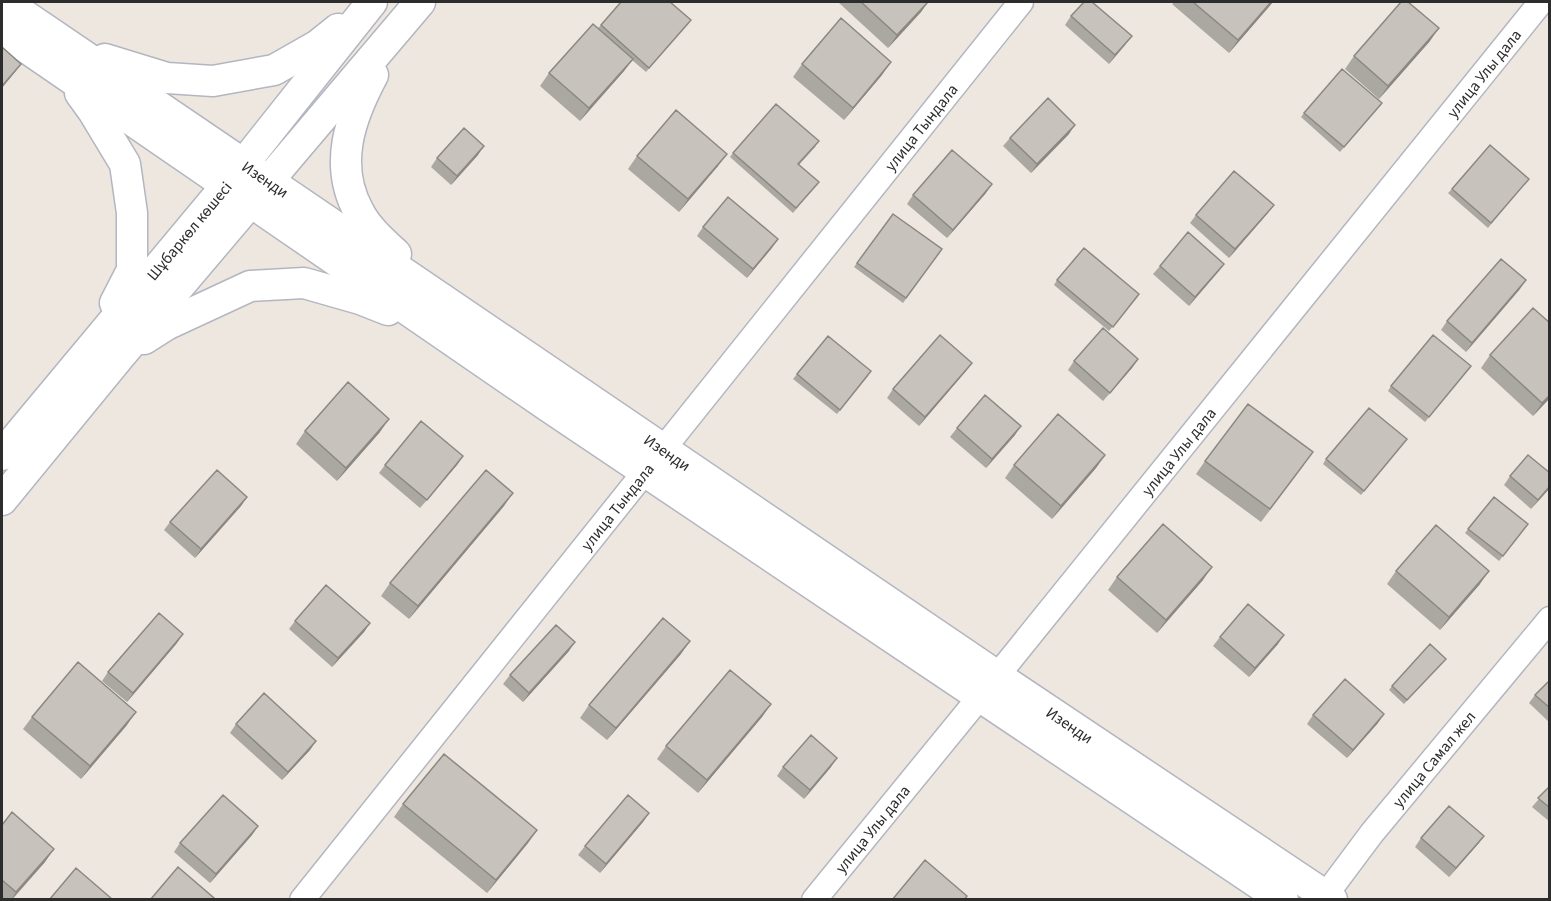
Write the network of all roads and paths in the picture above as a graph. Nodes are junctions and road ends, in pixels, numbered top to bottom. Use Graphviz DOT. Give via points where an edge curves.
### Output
graph roads {
  1 [pos="5,2"];
  2 [pos="371,2"];
  3 [pos="420,2"];
  4 [pos="1021,2"];
  5 [pos="1541,2"];
  6 [pos="398,29"];
  7 [pos="2,31"];
  8 [pos="70,62"];
  9 [pos="247,183"];
  10 [pos="441,299"];
  11 [pos="436,329"];
  12 [pos="107,349"];
  13 [pos="662,448"];
  14 [pos="2,455"];
  15 [pos="644,472"];
  16 [pos="2,500"];
  17 [pos="1550,620"];
  18 [pos="989,687"];
  19 [pos="1326,898"];
  20 [pos="302,900"];
  21 [pos="814,900"];
  22 [pos="1283,900"];
  1 -- 8 [label="street, Изенди"];
  2 -- 8 [label="street" via="318,45 274,70 213,81 167,78"];
  2 -- 9 [label="street, Шұбаркөл көшесі"];
  3 -- 6 [label="street, Шұбаркөл көшесі"];
  4 -- 13 [label="street, улица Тындала"];
  5 -- 18 [label="street, улица Улы дала"];
  6 -- 9 [label="street, Шұбаркөл көшесі"];
  6 -- 10 [label="street" via="357,105 346,142 347,182 359,213"];
  7 -- 8 [label="street, Изенди"];
  8 -- 9 [label="street, Изенди"];
  8 -- 12 [label="street" via="93,111 125,164 132,213 132,270"];
  9 -- 10 [label="street, Изенди"];
  9 -- 11 [label="street, Изенди"];
  9 -- 12 [label="street, Шұбаркөл көшесі"];
  10 -- 13 [label="street, Изенди"];
  11 -- 12 [label="street" via="360,299 304,283 250,286"];
  11 -- 15 [label="street, Изенди"];
  12 -- 14 [label="street, Шұбаркөл көшесі"];
  12 -- 16 [label="street, Шұбаркөл көшесі"];
  13 -- 15 [label="street, улица Тындала"];
  13 -- 18 [label="street, Изенди"];
  15 -- 18 [label="street, Изенди"];
  15 -- 20 [label="street, улица Тындала"];
  17 -- 19 [label="street, улица Самал жел" via="1372,834"];
  18 -- 19 [label="street, Изенди"];
  18 -- 21 [label="street, улица Улы дала"];
  18 -- 22 [label="street, Изенди"];
}
